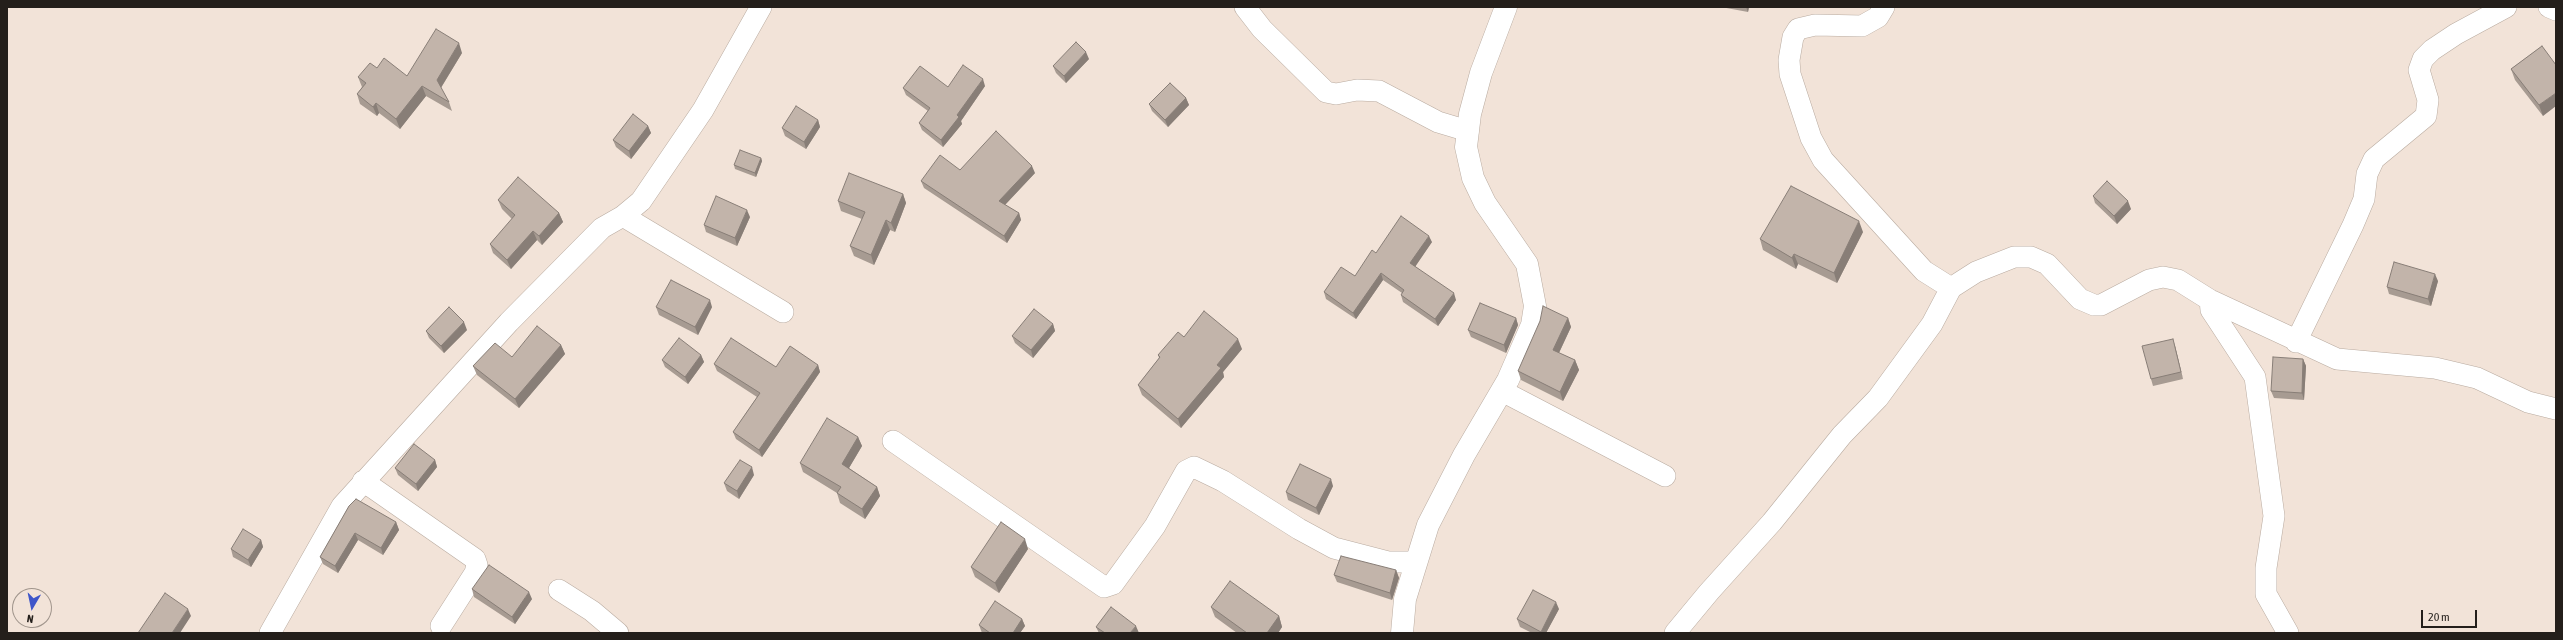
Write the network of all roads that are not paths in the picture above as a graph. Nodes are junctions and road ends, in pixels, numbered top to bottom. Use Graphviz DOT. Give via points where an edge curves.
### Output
graph roads {
  1 [pos="761,7"];
  2 [pos="1245,7"];
  3 [pos="1506,7"];
  4 [pos="1884,7"];
  5 [pos="2506,7"];
  6 [pos="2549,7"];
  7 [pos="2556,10"];
  8 [pos="1468,131"];
  9 [pos="623,216"];
  10 [pos="1951,288"];
  11 [pos="2210,300"];
  12 [pos="783,312"];
  13 [pos="2296,342"];
  14 [pos="1502,391"];
  15 [pos="2556,409"];
  16 [pos="893,441"];
  17 [pos="1665,476"];
  18 [pos="363,481"];
  19 [pos="1415,562"];
  20 [pos="559,590"];
  21 [pos="441,626"];
  22 [pos="270,633"];
  23 [pos="618,633"];
  24 [pos="1402,633"];
  25 [pos="1675,633"];
  26 [pos="2288,633"];
  1 -- 9 [label="street" via="703,110 641,201"];
  2 -- 8 [label="street" via="1262,30 1326,92 1336,94 1357,90 1379,91 1438,122"];
  3 -- 8 [label="street" via="1481,73"];
  4 -- 10 [label="street" via="1878,17 1862,26 1815,25 1798,29 1793,37 1789,60 1790,74 1811,138 1823,160 1924,271"];
  5 -- 13 [label="street" via="2456,34 2423,59 2419,70 2428,100 2426,116 2374,159 2367,174 2364,199 2356,218"];
  6 -- 7 [label="street"];
  8 -- 14 [label="street" via="1466,147 1472,178 1485,204 1527,264 1536,306 1532,325"];
  9 -- 12 [label="street"];
  9 -- 18 [label="street" via="602,228 509,322"];
  10 -- 11 [label="street" via="1976,272 2014,257 2031,257 2047,264 2080,299 2094,305 2149,280 2163,277 2178,280"];
  10 -- 25 [label="street" via="1932,324 1878,398 1842,435 1772,522"];
  11 -- 13 [label="street"];
  11 -- 26 [label="street" via="2211,310 2255,377 2274,516 2266,568 2266,594"];
  13 -- 15 [label="street" via="2337,359 2435,368 2477,378 2528,402"];
  14 -- 17 [label="street"];
  14 -- 19 [label="street" via="1464,455 1432,518"];
  16 -- 19 [label="street" via="1104,586 1113,584 1155,526 1186,471 1194,467 1223,480 1334,548 1388,562"];
  18 -- 21 [label="street" via="475,559 477,565 474,573"];
  18 -- 22 [label="street" via="342,506"];
  19 -- 24 [label="street" via="1405,599"];
  20 -- 23 [label="street" via="592,611"];
}
